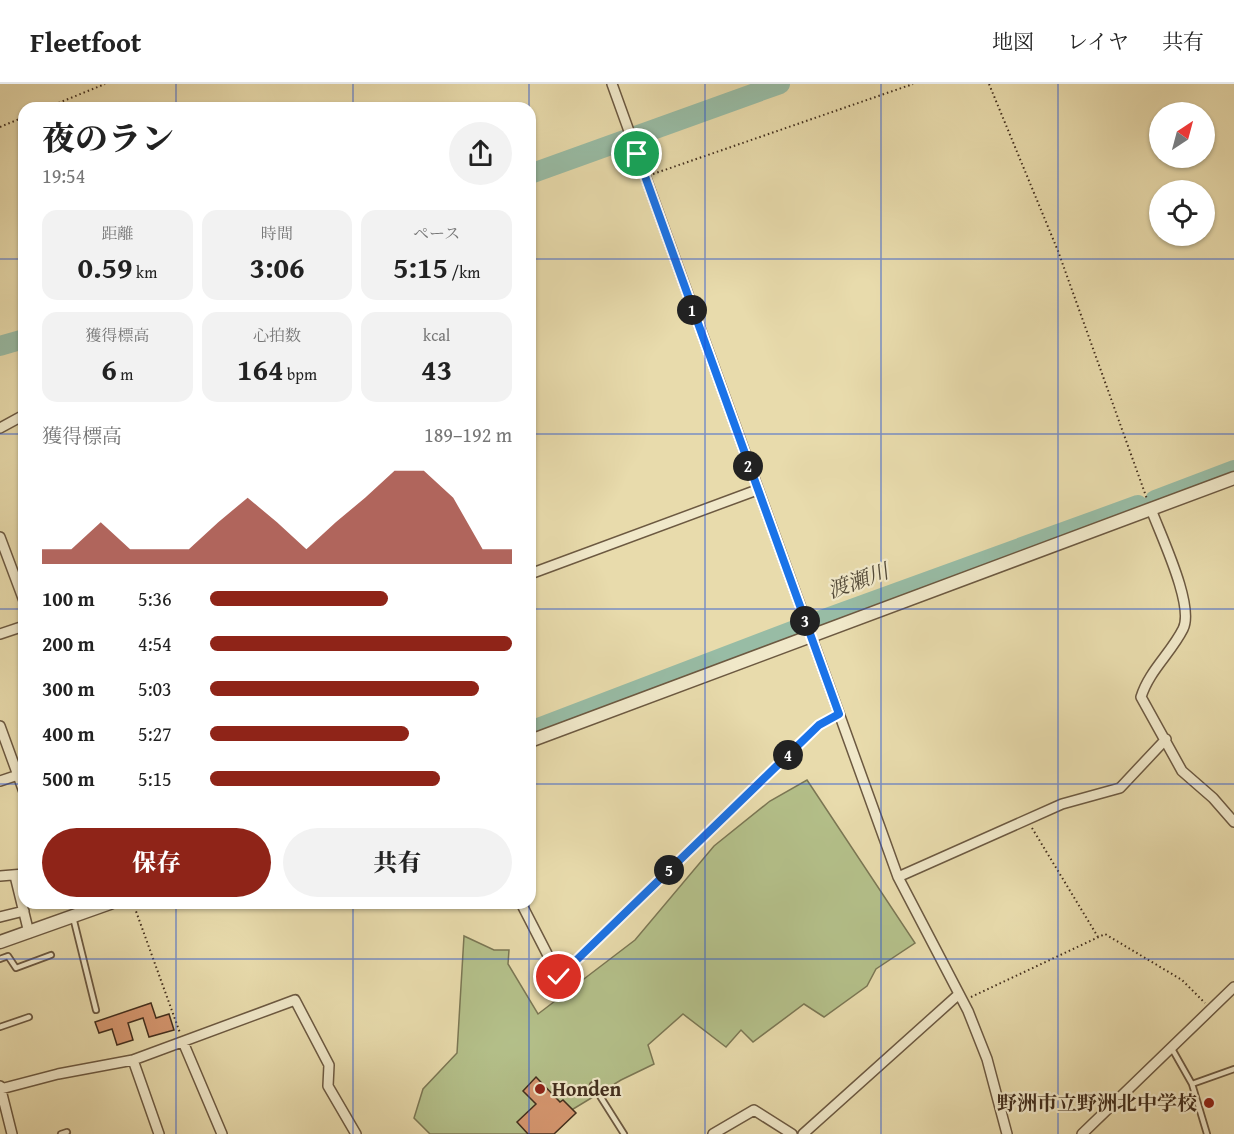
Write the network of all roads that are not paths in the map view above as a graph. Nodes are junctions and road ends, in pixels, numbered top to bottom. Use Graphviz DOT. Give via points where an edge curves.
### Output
graph roads {
  1 [pos="612,84"];
  2 [pos="18,418"];
  3 [pos="0,428"];
  4 [pos="1234,478"];
  5 [pos="757,490"];
  6 [pos="1150,509"];
  7 [pos="0,537"];
  8 [pos="536,572"];
  9 [pos="18,584"];
  10 [pos="18,628"];
  11 [pos="0,634"];
  12 [pos="810,635"];
  13 [pos="0,726"];
  14 [pos="536,739"];
  15 [pos="1166,739"];
  16 [pos="18,767"];
  17 [pos="18,775"];
  18 [pos="0,782"];
  19 [pos="1234,822"];
  20 [pos="18,875"];
  21 [pos="0,876"];
  22 [pos="898,877"];
  23 [pos="95,909"];
  24 [pos="524,909"];
  25 [pos="24,911"];
  26 [pos="0,917"];
  27 [pos="73,917"];
  28 [pos="29,933"];
  29 [pos="0,942"];
  30 [pos="51,955"];
  31 [pos="0,959"];
  32 [pos="559,977"];
  33 [pos="1234,987"];
  34 [pos="961,997"];
  35 [pos="96,1010"];
  36 [pos="29,1017"];
  37 [pos="0,1027"];
  38 [pos="183,1042"];
  39 [pos="1172,1047"];
  40 [pos="133,1060"];
  41 [pos="1234,1069"];
  42 [pos="1192,1084"];
  43 [pos="594,1085"];
  44 [pos="0,1087"];
  45 [pos="12,1134"];
  46 [pos="159,1134"];
  47 [pos="222,1134"];
  48 [pos="356,1134"];
  49 [pos="624,1134"];
  50 [pos="713,1134"];
  51 [pos="792,1134"];
  52 [pos="803,1134"];
  53 [pos="1007,1134"];
  54 [pos="1082,1134"];
  55 [pos="1207,1134"];
  1 -- 5 [label="street"];
  2 -- 3 [label="street"];
  4 -- 6 [label="street"];
  5 -- 8 [label="street"];
  5 -- 12 [label="street"];
  6 -- 12 [label="street"];
  6 -- 15 [label="street" via="1186,609 1185,627 1145,684 1141,697"];
  7 -- 9 [label="street"];
  10 -- 11 [label="street"];
  12 -- 14 [label="street"];
  12 -- 22 [label="street"];
  13 -- 16 [label="street"];
  15 -- 19 [label="street" via="1182,771"];
  15 -- 22 [label="street" via="1120,788 1062,804"];
  17 -- 18 [label="street"];
  20 -- 21 [label="street"];
  22 -- 34 [label="street"];
  23 -- 27 [label="street"];
  24 -- 32 [label="street"];
  25 -- 26 [label="street"];
  25 -- 28 [label="street"];
  27 -- 28 [label="street"];
  27 -- 35 [label="lane"];
  28 -- 29 [label="street"];
  30 -- 31 [label="lane" via="16,968 8,956"];
  33 -- 39 [label="street"];
  34 -- 52 [label="street"];
  34 -- 53 [label="street" via="987,1059"];
  36 -- 37 [label="lane"];
  38 -- 40 [label="street"];
  38 -- 47 [label="street"];
  38 -- 48 [label="street" via="295,999 329,1065 328,1086"];
  39 -- 42 [label="lane"];
  39 -- 54 [label="street"];
  40 -- 44 [label="street"];
  40 -- 46 [label="street"];
  41 -- 42 [label="lane"];
  42 -- 55 [label="lane"];
  43 -- 49 [label="lane"];
  44 -- 45 [label="street"];
  50 -- 51 [label="street" via="754,1110"];
}
